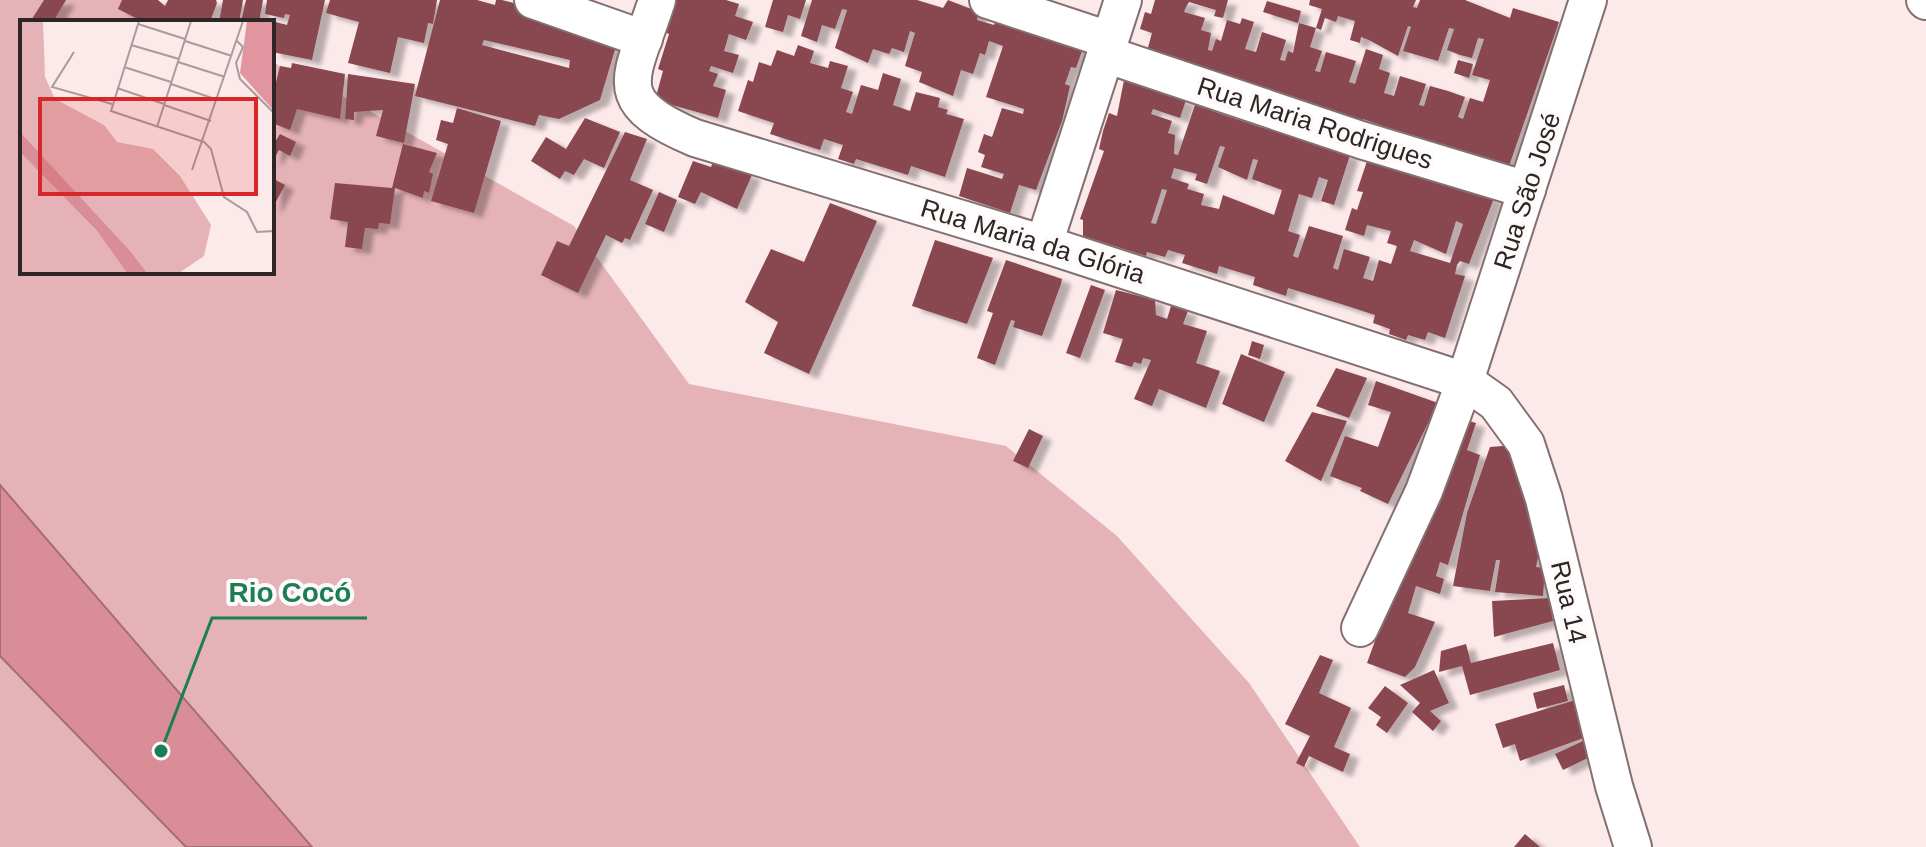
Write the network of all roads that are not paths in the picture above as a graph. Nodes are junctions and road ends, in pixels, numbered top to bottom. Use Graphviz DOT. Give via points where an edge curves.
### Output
graph roads {
  1 [pos="533,0"];
  2 [pos="657,0"];
  3 [pos="988,0"];
  4 [pos="1123,0"];
  5 [pos="1586,1"];
  6 [pos="1107,47"];
  7 [pos="639,56"];
  8 [pos="1527,190"];
  9 [pos="1044,244"];
  10 [pos="1465,381"];
  11 [pos="1360,628"];
  12 [pos="1633,847"];
  1 -- 7 [label="street"];
  2 -- 7 [label="street"];
  3 -- 6 [label="street, Rua Maria Rodrigues"];
  4 -- 6 [label="street"];
  5 -- 8 [label="street, Rua São José"];
  6 -- 8 [label="street, Rua Maria Rodrigues" via="1361,140"];
  6 -- 9 [label="street"];
  7 -- 9 [label="street, Rua Maria da Glória" via="632,92 658,122 695,138"];
  8 -- 10 [label="street, Rua São José"];
  9 -- 10 [label="street, Rua Maria da Glória"];
  10 -- 11 [label="street, Rua São José" via="1424,491"];
  10 -- 12 [label="street, Rua 14" via="1496,403 1526,444"];
}
